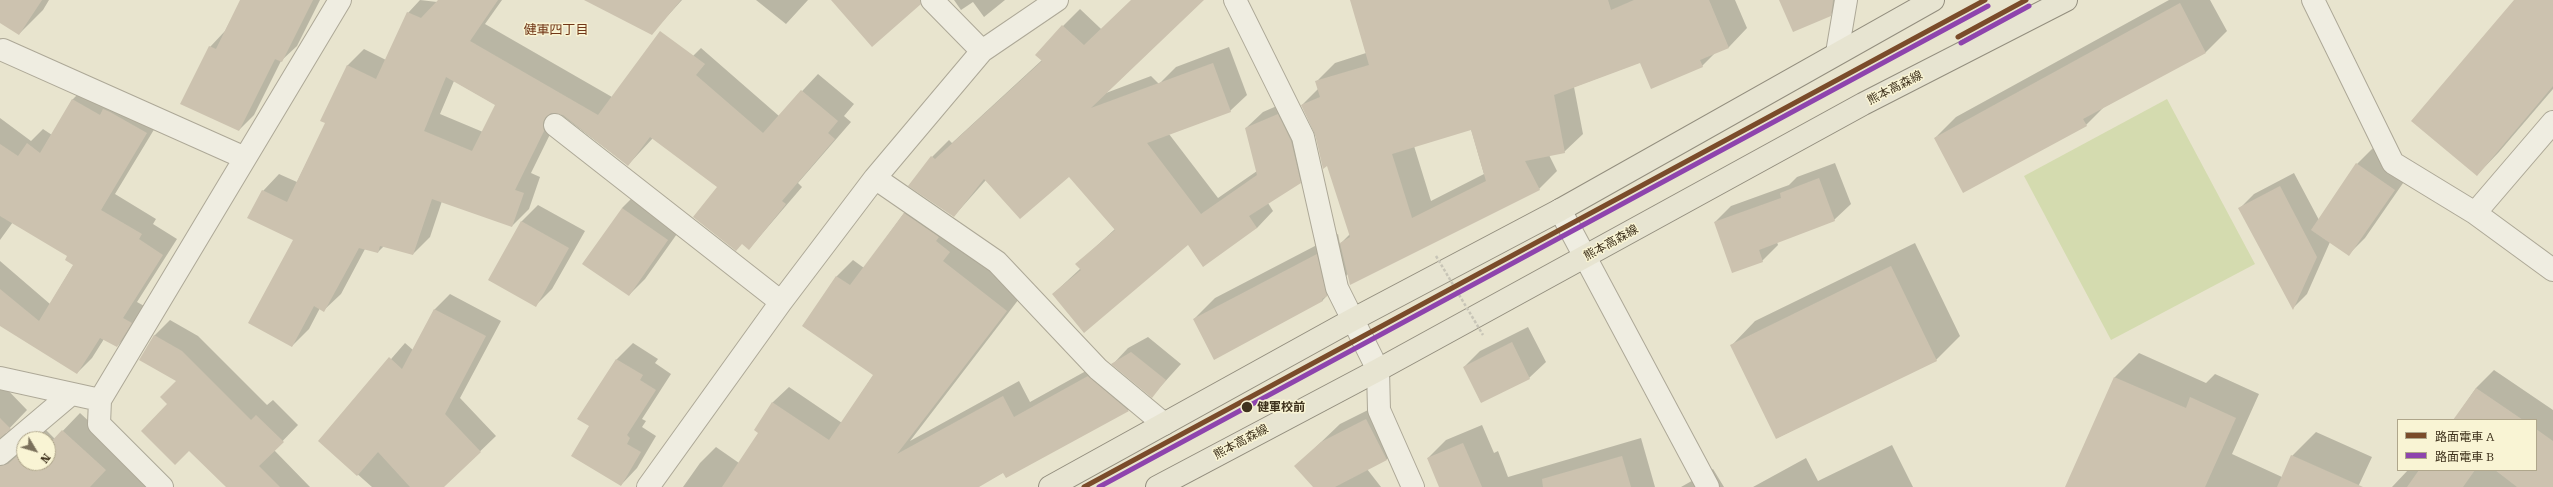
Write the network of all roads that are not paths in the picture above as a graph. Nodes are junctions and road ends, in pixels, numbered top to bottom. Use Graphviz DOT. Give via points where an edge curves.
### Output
graph roads {
  1 [pos="340,0"];
  2 [pos="932,0"];
  3 [pos="1057,0"];
  4 [pos="1235,0"];
  5 [pos="1846,0"];
  6 [pos="1933,0"];
  7 [pos="2066,0"];
  8 [pos="2313,0"];
  9 [pos="3,50"];
  10 [pos="982,51"];
  11 [pos="1837,54"];
  12 [pos="2553,122"];
  13 [pos="555,126"];
  14 [pos="245,158"];
  15 [pos="875,178"];
  16 [pos="1560,210"];
  17 [pos="2475,213"];
  18 [pos="1586,257"];
  19 [pos="2553,270"];
  20 [pos="781,302"];
  21 [pos="1352,320"];
  22 [pos="1378,370"];
  23 [pos="0,378"];
  24 [pos="71,394"];
  25 [pos="100,400"];
  26 [pos="1164,424"];
  27 [pos="0,454"];
  28 [pos="162,487"];
  29 [pos="648,487"];
  30 [pos="1050,487"];
  31 [pos="1157,487"];
  32 [pos="1413,487"];
  33 [pos="1708,487"];
  1 -- 14 [label="street"];
  2 -- 10 [label="street"];
  3 -- 10 [label="street"];
  4 -- 21 [label="street" via="1303,138 1337,288"];
  5 -- 11 [label="street"];
  6 -- 11 [label="main road"];
  7 -- 18 [label="main road, 熊本高森線" via="1864,104"];
  8 -- 17 [label="street" via="2393,163"];
  9 -- 14 [label="street"];
  10 -- 15 [label="street"];
  11 -- 16 [label="main road"];
  12 -- 17 [label="street"];
  13 -- 20 [label="street"];
  14 -- 25 [label="street"];
  15 -- 20 [label="street"];
  15 -- 26 [label="street" via="997,262 1098,369"];
  16 -- 18 [label="street"];
  16 -- 21 [label="main road"];
  17 -- 19 [label="street"];
  18 -- 22 [label="main road, 熊本高森線"];
  18 -- 33 [label="street"];
  20 -- 29 [label="street"];
  21 -- 22 [label="street"];
  21 -- 26 [label="main road"];
  22 -- 31 [label="main road, 熊本高森線"];
  22 -- 32 [label="street" via="1379,410"];
  23 -- 24 [label="street"];
  24 -- 25 [label="street"];
  24 -- 27 [label="street"];
  25 -- 28 [label="street" via="99,424"];
  26 -- 30 [label="main road"];
}
